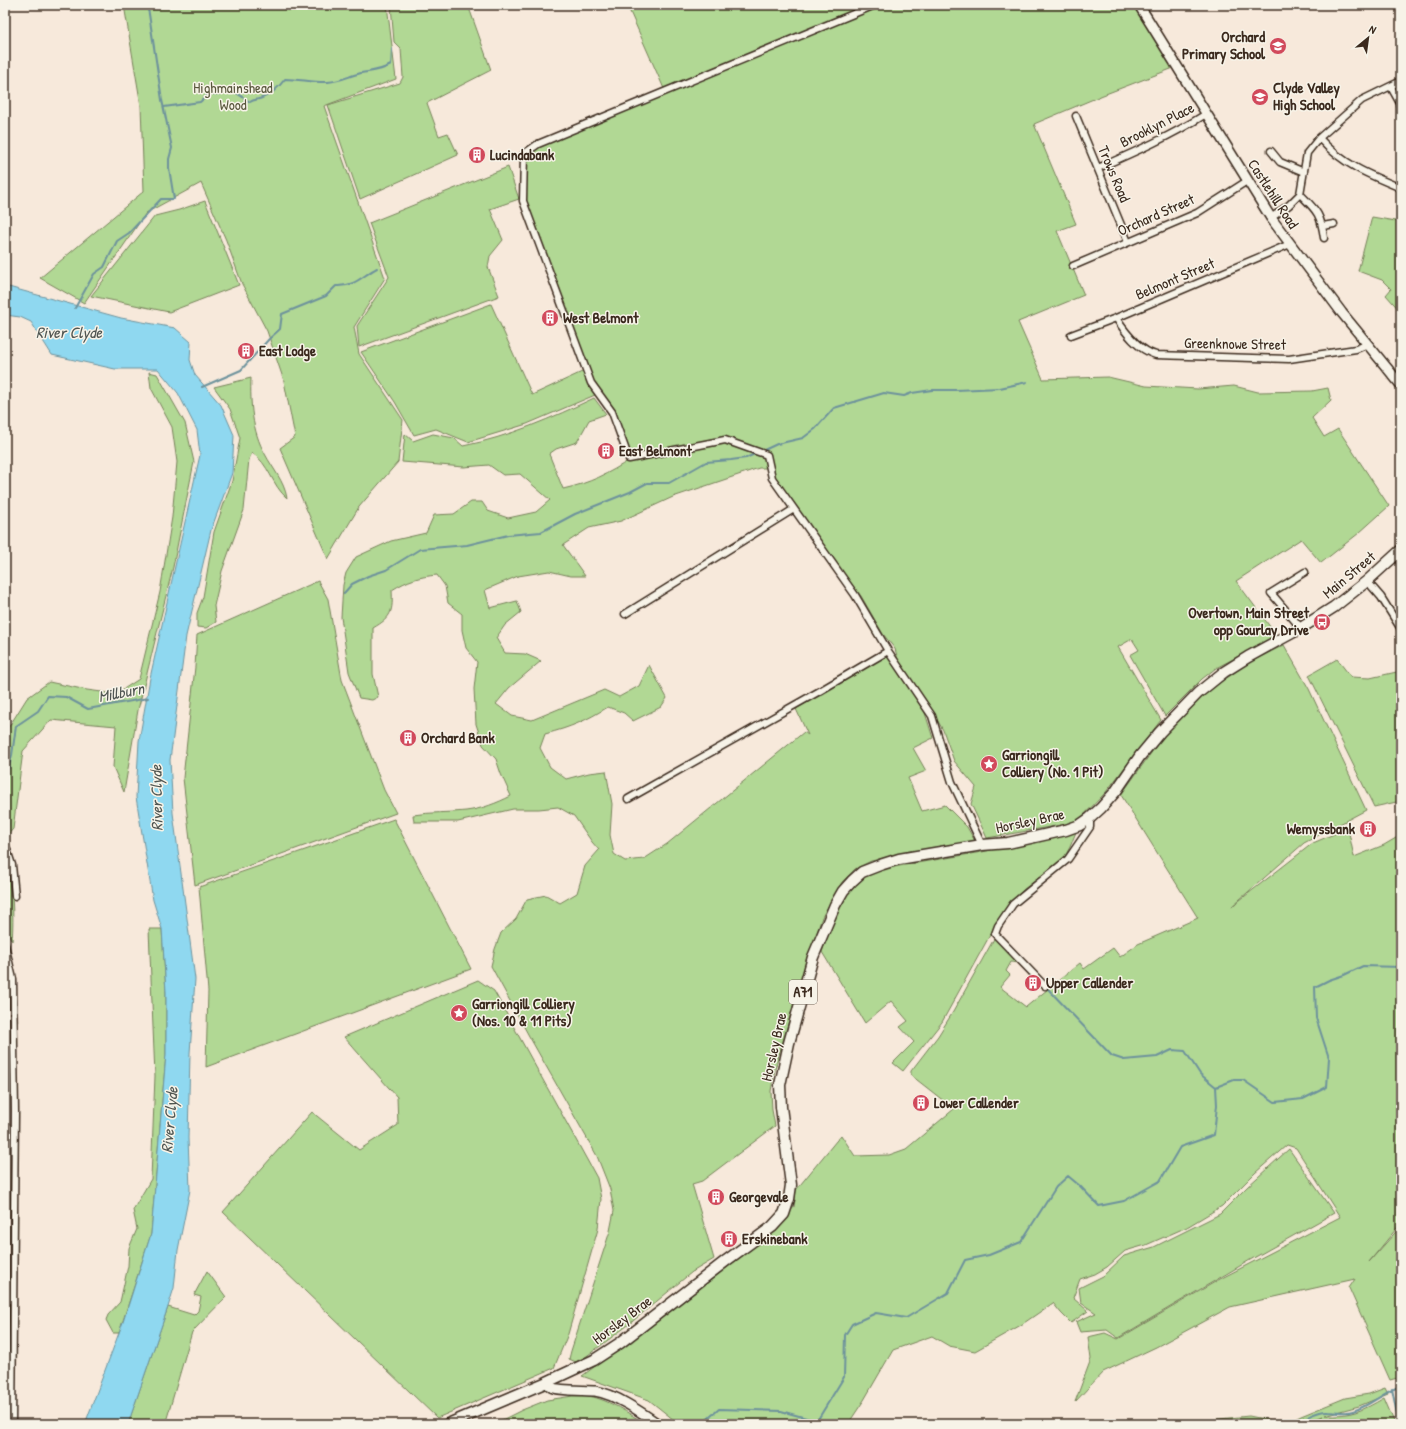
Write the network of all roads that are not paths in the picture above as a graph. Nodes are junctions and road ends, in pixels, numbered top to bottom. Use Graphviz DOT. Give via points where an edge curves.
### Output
graph roads {
  1 [pos="875,5"];
  2 [pos="1139,5"];
  3 [pos="1401,81"];
  4 [pos="1391,87"];
  5 [pos="1401,105"];
  6 [pos="1206,114"];
  7 [pos="1076,116"];
  8 [pos="1319,138"];
  9 [pos="1271,151"];
  10 [pos="1098,168"];
  11 [pos="1304,172"];
  12 [pos="1247,181"];
  13 [pos="1401,188"];
  14 [pos="1300,194"];
  15 [pos="1271,218"];
  16 [pos="1334,224"];
  17 [pos="1323,226"];
  18 [pos="1324,238"];
  19 [pos="1128,242"];
  20 [pos="1290,244"];
  21 [pos="1072,266"];
  22 [pos="1116,318"];
  23 [pos="1071,335"];
  24 [pos="1368,344"];
  25 [pos="1401,385"];
  26 [pos="794,509"];
  27 [pos="1401,550"];
  28 [pos="1306,572"];
  29 [pos="1367,581"];
  30 [pos="625,614"];
  31 [pos="1301,628"];
  32 [pos="1401,629"];
  33 [pos="1272,644"];
  34 [pos="888,651"];
  35 [pos="628,799"];
  36 [pos="1090,818"];
  37 [pos="5,844"];
  38 [pos="982,845"];
  39 [pos="15,896"];
  40 [pos="5,944"];
  41 [pos="1045,986"];
  42 [pos="547,1382"];
  43 [pos="12,1424"];
  44 [pos="448,1424"];
  45 [pos="658,1424"];
  1 -- 26 [label="street" via="538,144 524,154 523,201 591,383 612,412 629,459 726,440 767,455 772,478"];
  2 -- 6 [label="main road, Castlehill Road"];
  3 -- 4 [label="street"];
  4 -- 5 [label="street"];
  4 -- 8 [label="street" via="1362,100"];
  6 -- 10 [label="street, Brooklyn Place" via="1152,145"];
  6 -- 12 [label="main road, Castlehill Road"];
  7 -- 10 [label="street, Trows Road"];
  8 -- 11 [label="street" via="1307,154"];
  8 -- 13 [label="street" via="1334,154 1352,166"];
  9 -- 11 [label="street" via="1280,162"];
  10 -- 19 [label="street, Trows Road"];
  11 -- 14 [label="street"];
  12 -- 15 [label="main road, Castlehill Road"];
  12 -- 19 [label="street, Orchard Street" via="1197,213"];
  14 -- 15 [label="street"];
  14 -- 17 [label="street" via="1316,210"];
  15 -- 20 [label="main road, Castlehill Road"];
  16 -- 17 [label="street"];
  17 -- 18 [label="street"];
  19 -- 21 [label="street, Orchard Street"];
  20 -- 22 [label="street, Belmont Street"];
  20 -- 24 [label="main road, Castlehill Road"];
  22 -- 23 [label="street, Belmont Street"];
  22 -- 24 [label="street, Greenknowe Street" via="1126,334 1156,355 1290,359 1356,349"];
  24 -- 25 [label="main road, Castlehill Road"];
  26 -- 30 [label="street"];
  26 -- 34 [label="street" via="855,596"];
  27 -- 29 [label="main road, Main Street / A71"];
  28 -- 31 [label="street" via="1271,593"];
  29 -- 31 [label="main road, Main Street / A71" via="1334,607"];
  29 -- 32 [label="street" via="1381,597"];
  31 -- 33 [label="main road, Main Street / A71"];
  33 -- 36 [label="main road, Horsley Brae / A71" via="1224,672 1198,693 1167,724 1140,756 1116,791"];
  34 -- 35 [label="street"];
  34 -- 38 [label="street" via="932,716 952,782"];
  36 -- 38 [label="main road, Horsley Brae / A71" via="1066,830"];
  36 -- 41 [label="street" via="1090,826 1068,859 1013,904 995,934"];
  37 -- 39 [label="street" via="12,865"];
  38 -- 42 [label="main road, Horsley Brae / A71" via="880,865 862,872 843,891 813,957 780,1085 791,1185 784,1214 772,1227 620,1343 594,1360"];
  40 -- 43 [label="street" via="13,980 14,1026 15,1233"];
  42 -- 44 [label="main road, Horsley Brae / A71"];
  42 -- 45 [label="main road" via="551,1387 560,1389 597,1391 618,1399"];
}
